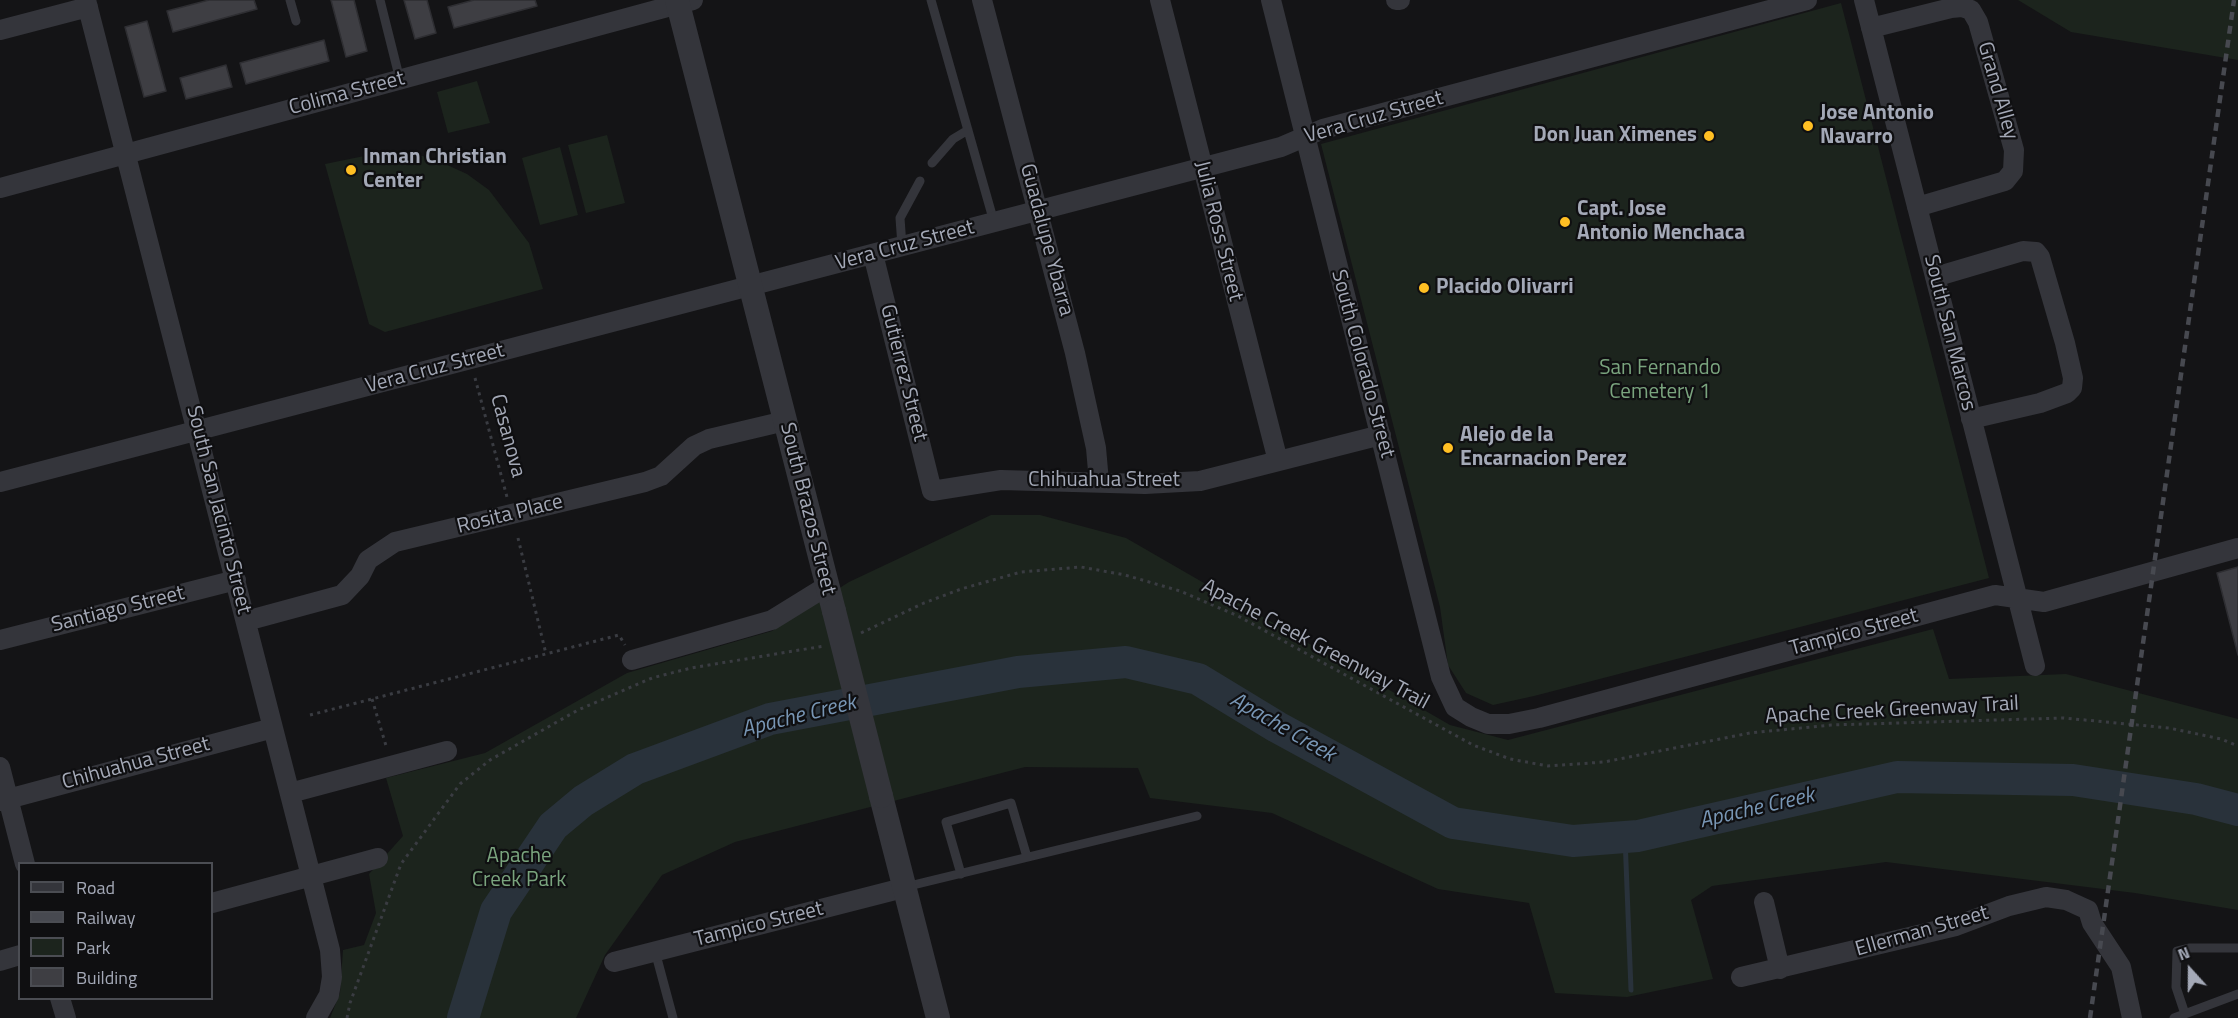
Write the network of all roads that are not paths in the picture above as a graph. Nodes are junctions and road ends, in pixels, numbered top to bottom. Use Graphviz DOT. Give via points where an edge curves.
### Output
graph roads {
  1 [pos="290,0"];
  2 [pos="380,0"];
  3 [pos="931,0"];
  4 [pos="982,0"];
  5 [pos="1160,0"];
  6 [pos="1271,0"];
  7 [pos="1807,0"];
  8 [pos="1864,0"];
  9 [pos="682,1"];
  10 [pos="87,3"];
  11 [pos="296,21"];
  12 [pos="1871,28"];
  13 [pos="0,30"];
  14 [pos="400,80"];
  15 [pos="968,130"];
  16 [pos="1304,137"];
  17 [pos="125,154"];
  18 [pos="932,163"];
  19 [pos="1202,168"];
  20 [pos="920,181"];
  21 [pos="0,188"];
  22 [pos="1917,207"];
  23 [pos="1038,211"];
  24 [pos="994,222"];
  25 [pos="902,246"];
  26 [pos="873,254"];
  27 [pos="1935,277"];
  28 [pos="750,288"];
  29 [pos="1971,419"];
  30 [pos="785,421"];
  31 [pos="197,430"];
  32 [pos="1381,435"];
  33 [pos="1278,461"];
  34 [pos="0,482"];
  35 [pos="1099,483"];
  36 [pos="932,491"];
  37 [pos="2238,548"];
  38 [pos="236,580"];
  39 [pos="827,586"];
  40 [pos="2017,600"];
  41 [pos="246,621"];
  42 [pos="0,640"];
  43 [pos="632,660"];
  44 [pos="2035,666"];
  45 [pos="1471,717"];
  46 [pos="273,728"];
  47 [pos="447,751"];
  48 [pos="0,767"];
  49 [pos="290,793"];
  50 [pos="4,800"];
  51 [pos="1197,816"];
  52 [pos="1027,857"];
  53 [pos="378,858"];
  54 [pos="24,862"];
  55 [pos="961,874"];
  56 [pos="311,876"];
  57 [pos="903,888"];
  58 [pos="1764,902"];
  59 [pos="213,903"];
  60 [pos="2238,948"];
  61 [pos="655,951"];
  62 [pos="18,956"];
  63 [pos="0,961"];
  64 [pos="614,962"];
  65 [pos="1780,969"];
  66 [pos="1742,977"];
  67 [pos="2238,994"];
  68 [pos="60,1000"];
  69 [pos="2185,1014"];
  70 [pos="66,1018"];
  71 [pos="316,1018"];
  72 [pos="673,1018"];
  73 [pos="938,1018"];
  74 [pos="2132,1018"];
  75 [pos="2174,1018"];
  1 -- 11 [label="lane"];
  2 -- 14 [label="lane"];
  3 -- 15 [label="lane"];
  4 -- 23 [label="street, Guadalupe Ybarra"];
  5 -- 19 [label="street, Julia Ross Street"];
  6 -- 16 [label="street, South Colorado Street"];
  7 -- 16 [label="street, Vera Cruz Street"];
  8 -- 12 [label="street, South San Marcos"];
  9 -- 14 [label="street, Colima Street"];
  9 -- 28 [label="street, South Brazos Street"];
  10 -- 13 [label="street"];
  10 -- 17 [label="street, South San Jacinto Street"];
  12 -- 22 [label="street, South San Marcos"];
  12 -- 22 [label="street, Grand Alley" via="1951,8 1971,10 1978,22 2014,150 2013,171 2006,181"];
  14 -- 17 [label="street, Colima Street"];
  15 -- 18 [label="lane" via="953,139"];
  15 -- 24 [label="lane"];
  16 -- 19 [label="street, Vera Cruz Street"];
  16 -- 32 [label="street, South Colorado Street"];
  17 -- 21 [label="street, Colima Street"];
  17 -- 31 [label="street, South San Jacinto Street"];
  19 -- 23 [label="street, Vera Cruz Street"];
  19 -- 33 [label="street, Julia Ross Street"];
  20 -- 25 [label="lane" via="900,218"];
  22 -- 27 [label="street, South San Marcos"];
  23 -- 24 [label="street, Vera Cruz Street"];
  23 -- 35 [label="street, Guadalupe Ybarra" via="1075,352 1096,448"];
  24 -- 25 [label="street, Vera Cruz Street"];
  25 -- 26 [label="street, Vera Cruz Street"];
  26 -- 28 [label="street, Vera Cruz Street"];
  26 -- 36 [label="street, Gutierrez Street"];
  27 -- 29 [label="street, South San Marcos"];
  27 -- 29 [label="street" via="2023,250 2036,252 2066,344 2073,378 2067,393"];
  28 -- 30 [label="street, South Brazos Street"];
  28 -- 31 [label="street, Vera Cruz Street"];
  29 -- 40 [label="street, South San Marcos"];
  30 -- 39 [label="street, South Brazos Street"];
  30 -- 41 [label="street, Rosita Place" via="709,439 694,446 661,476 645,482 395,542 368,560 360,576 342,595"];
  31 -- 34 [label="street, Vera Cruz Street"];
  31 -- 38 [label="street, South San Jacinto Street"];
  32 -- 33 [label="street, Chihuahua Street"];
  32 -- 45 [label="street, South Colorado Street" via="1444,685 1455,707"];
  33 -- 35 [label="street, Chihuahua Street" via="1200,481"];
  35 -- 36 [label="street, Chihuahua Street" via="1000,480"];
  37 -- 40 [label="street, Tampico Street" via="2044,602"];
  38 -- 41 [label="street, South San Jacinto Street"];
  38 -- 42 [label="street, Santiago Street"];
  39 -- 43 [label="street" via="772,620"];
  39 -- 57 [label="street, South Brazos Street, bridge"];
  40 -- 44 [label="street, South San Marcos"];
  40 -- 45 [label="street, Tampico Street" via="1995,595 1529,720 1488,724"];
  41 -- 46 [label="street, South San Jacinto Street"];
  46 -- 49 [label="street, South San Jacinto Street"];
  46 -- 50 [label="street, Chihuahua Street"];
  47 -- 49 [label="street"];
  48 -- 50 [label="street"];
  49 -- 56 [label="street, South San Jacinto Street"];
  50 -- 54 [label="street"];
  51 -- 52 [label="lane"];
  52 -- 55 [label="lane"];
  52 -- 55 [label="lane" via="1011,803 946,822"];
  53 -- 56 [label="street"];
  55 -- 57 [label="lane"];
  56 -- 59 [label="street"];
  56 -- 71 [label="street, South San Jacinto Street" via="330,950 332,977 329,995"];
  57 -- 61 [label="street, Tampico Street"];
  57 -- 73 [label="street, South Brazos Street"];
  58 -- 65 [label="street"];
  60 -- 69 [label="lane" via="2177,951 2176,987"];
  61 -- 64 [label="street, Tampico Street"];
  61 -- 72 [label="lane"];
  62 -- 63 [label="street"];
  65 -- 66 [label="street, Ellerman Street"];
  65 -- 74 [label="street, Ellerman Street" via="1956,926 2046,897 2088,909 2092,923 2121,967"];
  67 -- 69 [label="lane"];
  68 -- 70 [label="street"];
  69 -- 75 [label="lane"];
}
